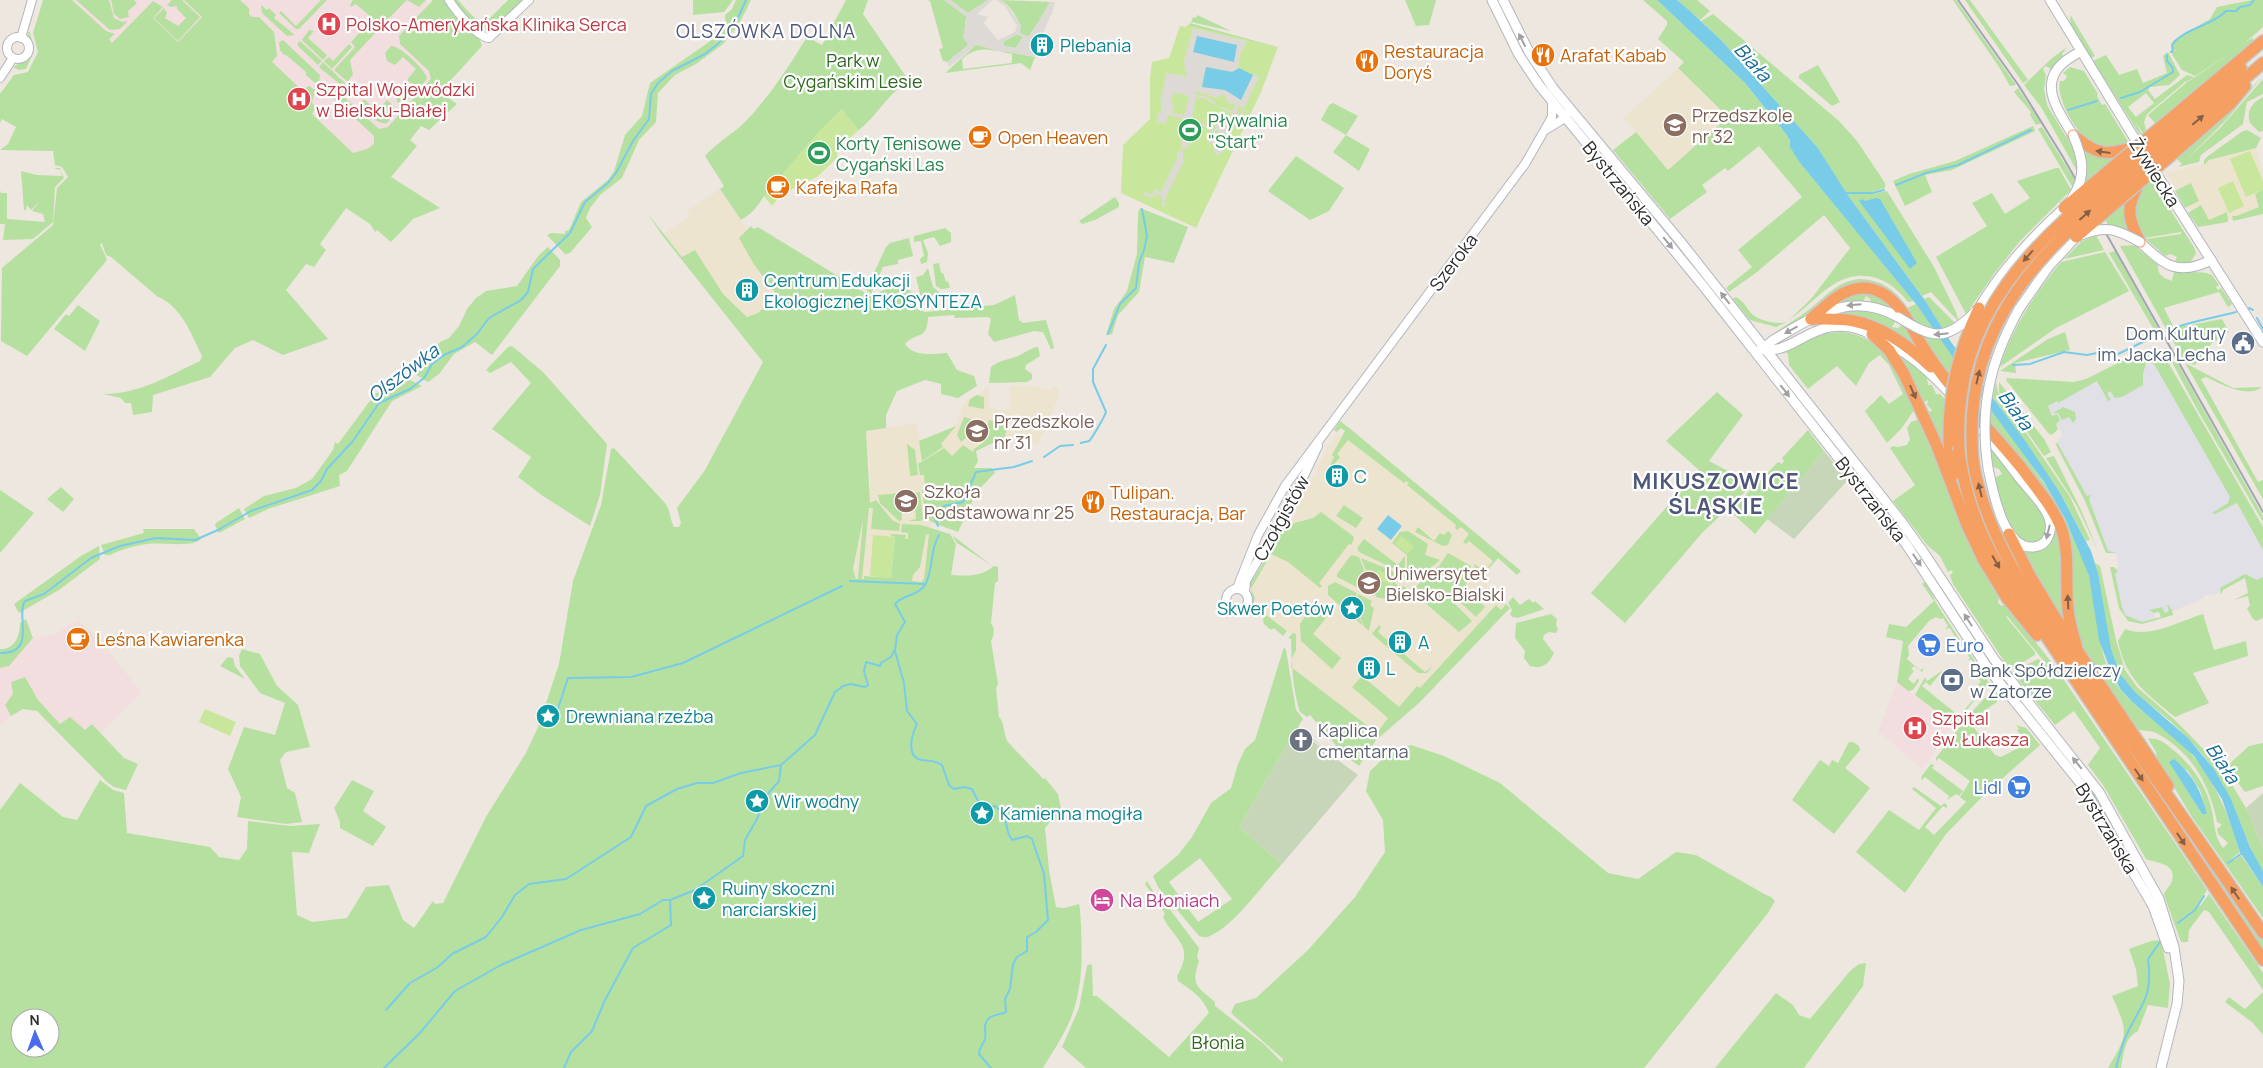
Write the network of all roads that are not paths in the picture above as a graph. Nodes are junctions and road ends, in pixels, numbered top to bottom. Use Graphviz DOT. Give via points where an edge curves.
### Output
graph roads {
  1 [pos="32,0"];
  2 [pos="448,0"];
  3 [pos="529,0"];
  4 [pos="1492,0"];
  5 [pos="1503,0"];
  6 [pos="2050,0"];
  7 [pos="21,38"];
  8 [pos="0,40"];
  9 [pos="2263,41"];
  10 [pos="8,44"];
  11 [pos="2263,46"];
  12 [pos="2080,52"];
  13 [pos="13,58"];
  14 [pos="2263,63"];
  15 [pos="0,78"];
  16 [pos="1552,102"];
  17 [pos="1570,108"];
  18 [pos="1562,114"];
  19 [pos="1552,117"];
  20 [pos="1546,130"];
  21 [pos="2073,135"];
  22 [pos="2138,146"];
  23 [pos="2159,147"];
  24 [pos="2141,180"];
  25 [pos="1646,200"];
  26 [pos="1638,206"];
  27 [pos="2064,208"];
  28 [pos="2076,237"];
  29 [pos="2140,242"];
  30 [pos="2210,260"];
  31 [pos="1979,308"];
  32 [pos="1811,319"];
  33 [pos="1872,334"];
  34 [pos="1795,341"];
  35 [pos="2263,342"];
  36 [pos="1764,349"];
  37 [pos="1755,352"];
  38 [pos="1780,367"];
  39 [pos="1940,374"];
  40 [pos="1356,392"];
  41 [pos="1318,444"];
  42 [pos="1962,510"];
  43 [pos="2009,534"];
  44 [pos="1974,638"];
  45 [pos="2077,650"];
  46 [pos="2073,676"];
  47 [pos="2207,851"];
  48 [pos="2263,933"];
  49 [pos="2263,960"];
  50 [pos="2160,1068"];
  1 -- 7 [label="street"];
  2 -- 3 [label="street" via="484,37 493,37"];
  4 -- 16 [label="main road, Bystrzańska" via="1524,64"];
  17 -- 5 [label="main road, Bystrzańska, one-way" via="1536,64"];
  6 -- 12 [label="main road, Żywiecka"];
  7 -- 10 [label="street" via="12,39"];
  7 -- 13 [label="street" via="27,41 29,51 23,58"];
  8 -- 10 [label="street"];
  9 -- 23 [label="highway"];
  10 -- 13 [label="street" via="8,52"];
  11 -- 23 [label="highway"];
  12 -- 21 [label="main road" via="2064,61 2054,73 2050,86 2051,97"];
  12 -- 30 [label="main road, Żywiecka"];
  13 -- 15 [label="street"];
  23 -- 14 [label="highway, one-way"];
  16 -- 18 [label="main road, Bystrzańska"];
  16 -- 19 [label="street, Szeroka"];
  17 -- 18 [label="street"];
  17 -- 25 [label="main road, Bystrzańska"];
  18 -- 19 [label="street, Szeroka"];
  18 -- 20 [label="street, Szeroka"];
  18 -- 26 [label="main road, Bystrzańska"];
  19 -- 20 [label="street, Szeroka"];
  20 -- 40 [label="street, Szeroka" via="1526,164"];
  22 -- 21 [label="highway, one-way, bridge" via="2106,154 2092,150"];
  21 -- 27 [label="main road, bridge" via="2083,172 2078,190"];
  22 -- 23 [label="highway, bridge"];
  22 -- 27 [label="highway, bridge"];
  23 -- 24 [label="highway, bridge"];
  23 -- 46 [label="highway, one-way, bridge" via="2047,235 2006,282 1983,322 1968,362 1960,406 1960,450 1968,500 1985,542 2003,574"];
  47 -- 23 [label="highway, one-way, bridge" via="2020,580 1983,505 1974,460 1972,423 1976,384 1984,355 2004,310 2056,242"];
  24 -- 28 [label="highway, bridge"];
  24 -- 29 [label="highway, bridge" via="2129,210"];
  25 -- 26 [label="main road"];
  36 -- 25 [label="main road, Bystrzańska, one-way"];
  26 -- 37 [label="main road, Bystrzańska, one-way"];
  27 -- 31 [label="main road" via="2021,248"];
  28 -- 29 [label="main road, bridge" via="2106,228"];
  28 -- 43 [label="main road, bridge" via="2049,266 2019,309 1999,348 1986,402 1984,426 1988,468 1997,505"];
  29 -- 30 [label="main road" via="2172,266 2191,268"];
  30 -- 35 [label="main road, Żywiecka"];
  31 -- 32 [label="main road, one-way, bridge" via="1958,328 1940,335 1924,332 1882,309 1860,304"];
  31 -- 42 [label="highway, bridge" via="1963,344 1950,404 1949,443"];
  32 -- 36 [label="main road, one-way" via="1775,339"];
  32 -- 39 [label="highway" via="1843,319 1871,326 1904,345"];
  32 -- 39 [label="highway" via="1848,291 1864,288 1883,294 1901,310"];
  33 -- 34 [label="main road" via="1836,326 1813,331"];
  33 -- 42 [label="highway, one-way" via="1889,350 1904,374"];
  33 -- 43 [label="main road, one-way" via="1900,349 1942,386 2044,508 2050,526 2044,543 2029,547"];
  34 -- 36 [label="main road" via="1777,350"];
  34 -- 38 [label="main road" via="1784,351"];
  36 -- 37 [label="main road"];
  36 -- 38 [label="main road, Bystrzańska"];
  37 -- 44 [label="main road, Bystrzańska, one-way" via="1906,544"];
  44 -- 38 [label="main road, Bystrzańska, one-way" via="1915,540"];
  45 -- 39 [label="highway, one-way" via="2068,609 2066,546 2056,517 2006,449"];
  40 -- 41 [label="street, Czołgistów"];
  41 -- 41 [label="street, Czołgistów" via="1293,499 1241,590 1258,535 1281,493"];
  42 -- 46 [label="highway" via="1983,559 2007,598"];
  43 -- 45 [label="highway" via="2029,574"];
  44 -- 50 [label="main road, Bystrzańska" via="1996,680 2089,795 2152,906 2166,939 2174,980 2169,1035"];
  45 -- 47 [label="highway" via="2201,836"];
  46 -- 49 [label="highway, one-way"];
  48 -- 47 [label="highway, one-way"];
}
